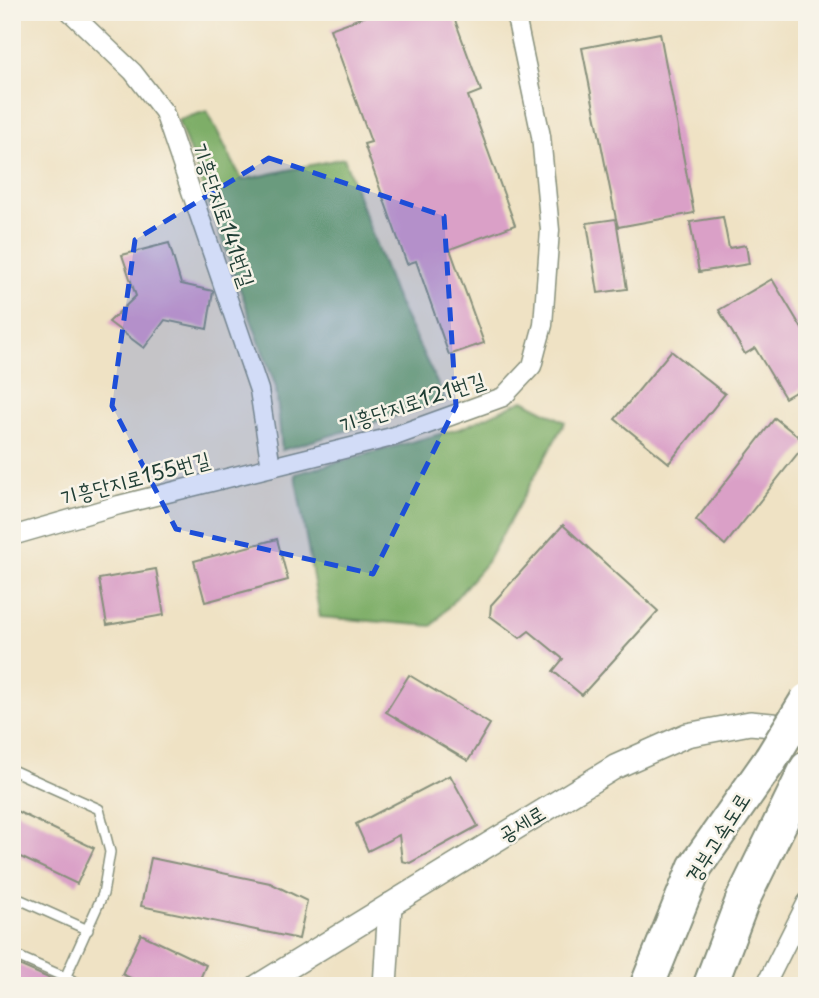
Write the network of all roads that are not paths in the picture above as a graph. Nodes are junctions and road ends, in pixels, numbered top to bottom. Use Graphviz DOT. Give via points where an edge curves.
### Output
graph roads {
  1 [pos="70,12"];
  2 [pos="515,12"];
  3 [pos="271,467"];
  4 [pos="12,536"];
  5 [pos="807,700"];
  6 [pos="807,728"];
  7 [pos="12,771"];
  8 [pos="805,771"];
  9 [pos="12,896"];
  10 [pos="807,902"];
  11 [pos="390,905"];
  12 [pos="88,930"];
  13 [pos="12,954"];
  14 [pos="65,978"];
  15 [pos="85,986"];
  16 [pos="258,986"];
  17 [pos="385,986"];
  18 [pos="647,986"];
  19 [pos="710,986"];
  20 [pos="765,986"];
  1 -- 3 [label="street, 기흥단지로141번길" via="133,72 164,112 259,390"];
  2 -- 3 [label="street, 기흥단지로121번길" via="541,136 550,230 542,325 532,366 503,397 392,437"];
  3 -- 4 [label="street, 기흥단지로155번길"];
  5 -- 18 [label="highway, 경부고속도로, bridge" via="695,867"];
  6 -- 11 [label="street, 공세로" via="750,723 688,735 615,767"];
  7 -- 12 [label="lane" via="99,809 110,852 103,894"];
  8 -- 19 [label="highway, 경부고속도로" via="743,900"];
  9 -- 12 [label="lane"];
  10 -- 20 [label="street"];
  11 -- 16 [label="street, 공세로"];
  11 -- 17 [label="street"];
  12 -- 14 [label="lane"];
  13 -- 14 [label="lane"];
  14 -- 15 [label="lane"];
}
